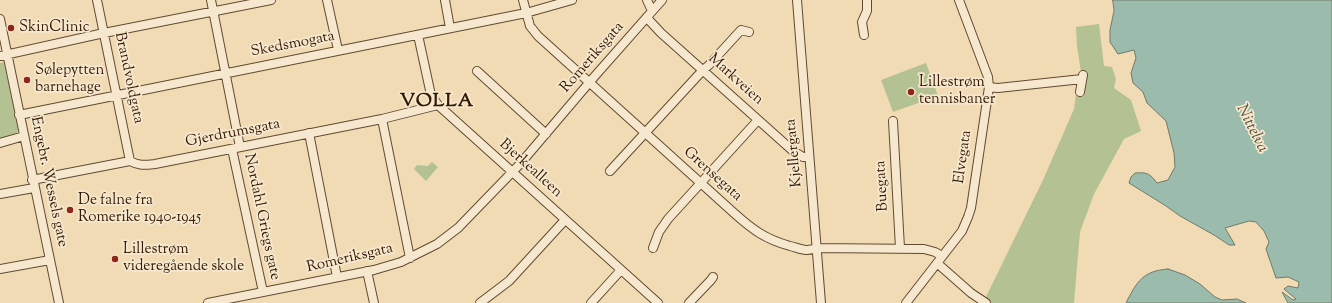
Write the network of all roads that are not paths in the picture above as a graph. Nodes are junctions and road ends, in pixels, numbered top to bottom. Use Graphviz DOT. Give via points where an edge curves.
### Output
graph roads {
  1 [pos="97,0"];
  2 [pos="211,0"];
  3 [pos="271,0"];
  4 [pos="327,0"];
  5 [pos="445,0"];
  6 [pos="523,0"];
  7 [pos="572,0"];
  8 [pos="647,0"];
  9 [pos="662,0"];
  10 [pos="797,0"];
  11 [pos="867,0"];
  12 [pos="959,0"];
  13 [pos="213,12"];
  14 [pos="526,13"];
  15 [pos="649,15"];
  16 [pos="0,19"];
  17 [pos="450,28"];
  18 [pos="749,32"];
  19 [pos="104,33"];
  20 [pos="418,35"];
  21 [pos="864,35"];
  22 [pos="338,50"];
  23 [pos="4,55"];
  24 [pos="703,70"];
  25 [pos="476,71"];
  26 [pos="226,73"];
  27 [pos="589,83"];
  28 [pos="989,87"];
  29 [pos="1080,92"];
  30 [pos="118,95"];
  31 [pos="438,105"];
  32 [pos="19,115"];
  33 [pos="382,118"];
  34 [pos="758,120"];
  35 [pos="893,121"];
  36 [pos="644,132"];
  37 [pos="309,133"];
  38 [pos="546,134"];
  39 [pos="24,136"];
  40 [pos="0,144"];
  41 [pos="236,148"];
  42 [pos="809,157"];
  43 [pos="130,161"];
  44 [pos="610,171"];
  45 [pos="512,172"];
  46 [pos="700,182"];
  47 [pos="33,184"];
  48 [pos="0,194"];
  49 [pos="565,220"];
  50 [pos="652,248"];
  51 [pos="817,248"];
  52 [pos="900,248"];
  53 [pos="410,258"];
  54 [pos="50,260"];
  55 [pos="939,260"];
  56 [pos="0,269"];
  57 [pos="621,270"];
  58 [pos="367,271"];
  59 [pos="713,276"];
  60 [pos="337,277"];
  61 [pos="263,292"];
  62 [pos="59,303"];
  63 [pos="208,303"];
  64 [pos="374,303"];
  65 [pos="480,303"];
  66 [pos="591,303"];
  67 [pos="658,303"];
  68 [pos="689,303"];
  69 [pos="821,303"];
  70 [pos="906,303"];
  71 [pos="986,303"];
  1 -- 19 [label="street, Brandvoldgata"];
  2 -- 13 [label="street, Nordahl Griegs gate"];
  3 -- 13 [label="street"];
  4 -- 22 [label="street"];
  5 -- 17 [label="street"];
  6 -- 14 [label="street, Grensegata"];
  7 -- 14 [label="street, Skedsmogata"];
  8 -- 15 [label="street, Markveien"];
  9 -- 15 [label="street, Romeriksgata"];
  10 -- 42 [label="street, Kjellergata"];
  11 -- 21 [label="street" via="867,11 862,22"];
  12 -- 28 [label="street, Elvegata" via="988,77"];
  13 -- 19 [label="street"];
  13 -- 26 [label="street, Nordahl Griegs gate"];
  14 -- 17 [label="street, Skedsmogata"];
  14 -- 27 [label="street, Grensegata" via="530,26 538,36"];
  15 -- 24 [label="street, Markveien" via="661,33"];
  15 -- 27 [label="street, Romeriksgata"];
  16 -- 23 [label="street, Engebr. Wessels gate"];
  17 -- 20 [label="street, Skedsmogata"];
  18 -- 24 [label="street" via="740,30"];
  19 -- 23 [label="street"];
  19 -- 30 [label="street, Brandvoldgata"];
  20 -- 22 [label="street, Skedsmogata"];
  20 -- 31 [label="street, Bjerkealleen" via="431,95"];
  22 -- 26 [label="street, Skedsmogata"];
  23 -- 32 [label="street, Engebr. Wessels gate"];
  24 -- 34 [label="street, Markveien"];
  24 -- 36 [label="street"];
  25 -- 38 [label="street"];
  26 -- 30 [label="street, Skedsmogata"];
  26 -- 41 [label="street, Nordahl Griegs gate"];
  27 -- 36 [label="street, Grensegata"];
  27 -- 38 [label="street, Romeriksgata"];
  28 -- 29 [label="street" via="1083,77"];
  28 -- 55 [label="street, Elvegata" via="968,217 962,231"];
  30 -- 32 [label="street, Skedsmogata"];
  30 -- 43 [label="street, Brandvoldgata"];
  31 -- 33 [label="street, Gjerdrumsgata"];
  31 -- 45 [label="street, Bjerkealleen"];
  32 -- 39 [label="street, Engebr. Wessels gate"];
  33 -- 37 [label="street, Gjerdrumsgata"];
  33 -- 53 [label="street"];
  34 -- 42 [label="street, Markveien" via="793,151 803,157"];
  34 -- 46 [label="street"];
  35 -- 52 [label="street, Buegata"];
  36 -- 44 [label="street"];
  36 -- 46 [label="street, Grensegata"];
  37 -- 41 [label="street, Gjerdrumsgata"];
  37 -- 60 [label="street"];
  38 -- 45 [label="street, Romeriksgata"];
  39 -- 40 [label="street"];
  39 -- 47 [label="street, Engebr. Wessels gate"];
  41 -- 43 [label="street, Gjerdrumsgata" via="143,165"];
  41 -- 61 [label="street, Nordahl Griegs gate"];
  42 -- 51 [label="street, Kjellergata"];
  43 -- 47 [label="street, Gjerdrumsgata"];
  45 -- 49 [label="street, Bjerkealleen"];
  45 -- 53 [label="street, Romeriksgata" via="458,228"];
  46 -- 50 [label="street" via="668,219"];
  46 -- 51 [label="street, Grensegata" via="765,237 808,251"];
  47 -- 48 [label="street, Gjerdrumsgata"];
  47 -- 54 [label="street, Engebr. Wessels gate"];
  49 -- 57 [label="street, Bjerkealleen"];
  49 -- 65 [label="street" via="509,281"];
  51 -- 52 [label="street, Grensegata"];
  51 -- 69 [label="street, Kjellergata"];
  52 -- 55 [label="street, Grensegata" via="935,252"];
  53 -- 58 [label="street, Romeriksgata"];
  54 -- 56 [label="street"];
  54 -- 62 [label="street, Engebr. Wessels gate"];
  55 -- 70 [label="street, Elvegata"];
  55 -- 71 [label="street" via="971,293"];
  57 -- 66 [label="street"];
  57 -- 67 [label="street, Bjerkealleen"];
  58 -- 60 [label="street, Romeriksgata"];
  58 -- 64 [label="street"];
  59 -- 68 [label="street"];
  60 -- 61 [label="street, Romeriksgata"];
  61 -- 63 [label="street, Romeriksgata"];
}
